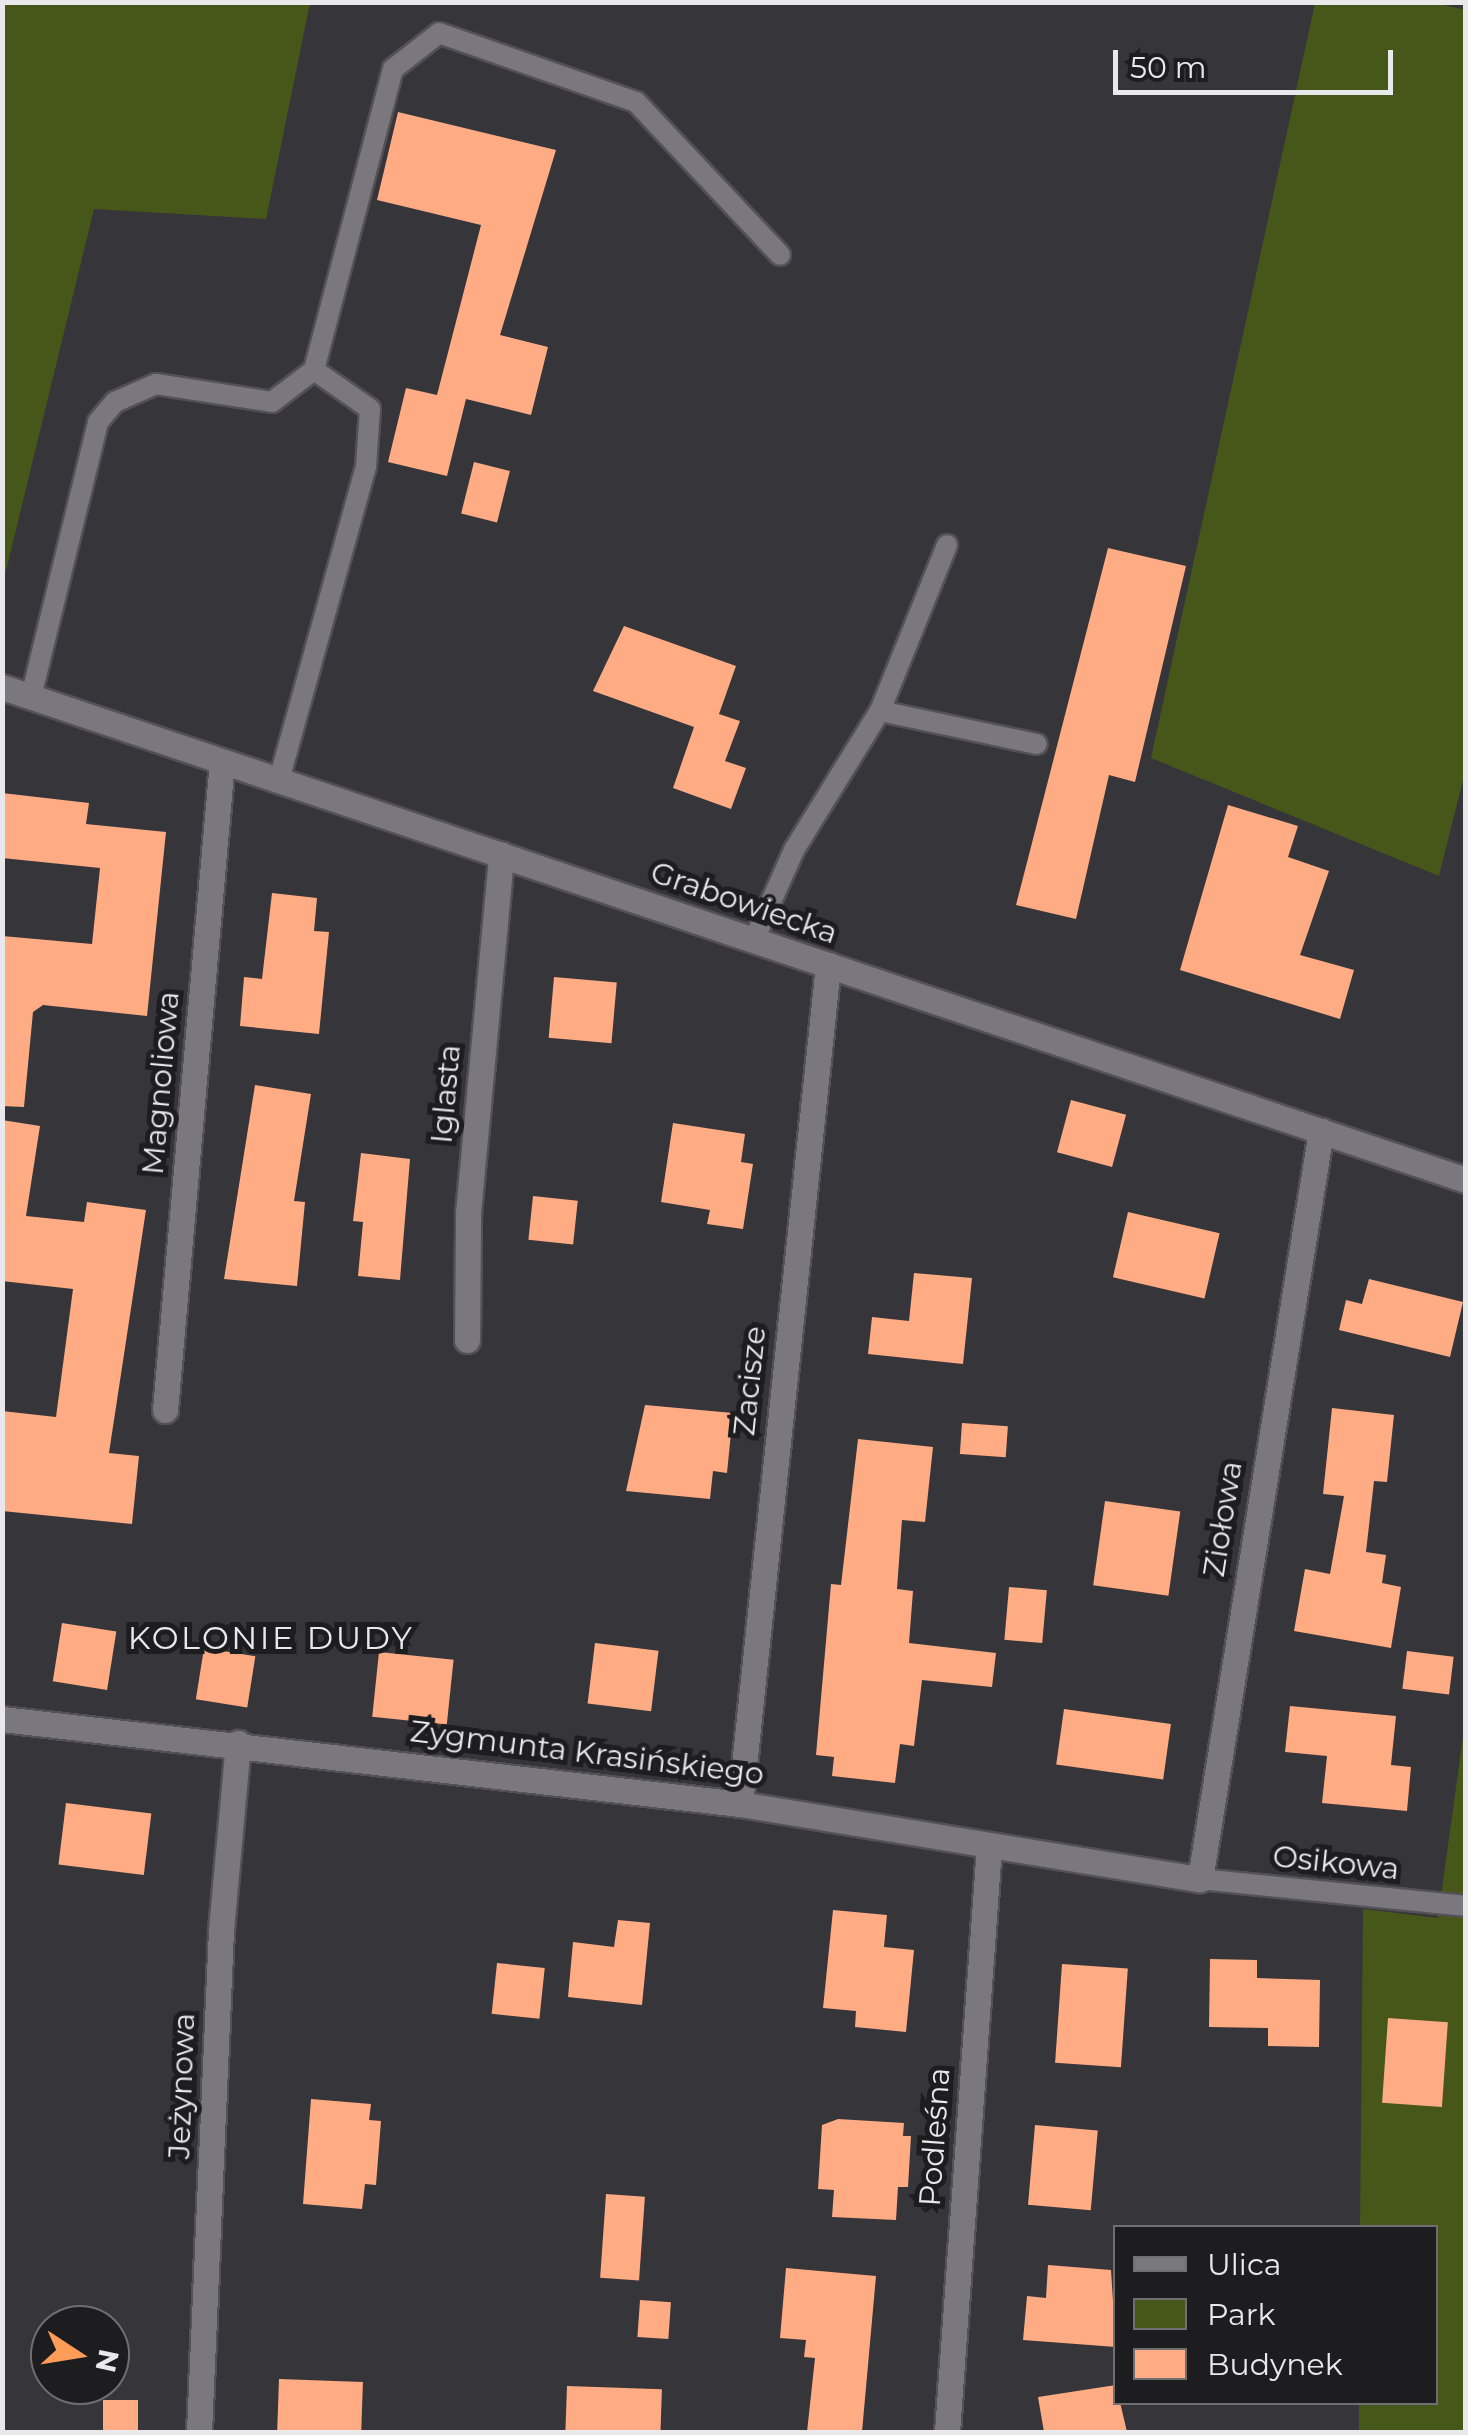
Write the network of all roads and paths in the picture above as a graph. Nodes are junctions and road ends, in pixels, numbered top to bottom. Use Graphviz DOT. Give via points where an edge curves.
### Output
graph roads {
  1 [pos="780,255"];
  2 [pos="314,370"];
  3 [pos="947,545"];
  4 [pos="2,687"];
  5 [pos="31,697"];
  6 [pos="880,710"];
  7 [pos="1037,744"];
  8 [pos="222,761"];
  9 [pos="279,780"];
  10 [pos="502,855"];
  11 [pos="754,940"];
  12 [pos="828,965"];
  13 [pos="1321,1132"];
  14 [pos="1466,1180"];
  15 [pos="467,1340"];
  16 [pos="165,1410"];
  17 [pos="2,1719"];
  18 [pos="238,1743"];
  19 [pos="740,1804"];
  20 [pos="988,1846"];
  21 [pos="1200,1878"];
  22 [pos="1466,1906"];
  23 [pos="199,2432"];
  24 [pos="947,2432"];
  1 -- 2 [label="lane" via="636,102 439,33 393,70"];
  2 -- 5 [label="lane" via="272,402 156,384 115,402 98,422"];
  2 -- 9 [label="lane" via="370,409 366,468"];
  3 -- 6 [label="lane"];
  4 -- 5 [label="street, Grabowiecka"];
  5 -- 8 [label="street, Grabowiecka"];
  6 -- 7 [label="lane"];
  6 -- 11 [label="lane" via="794,850"];
  8 -- 9 [label="street, Grabowiecka"];
  8 -- 16 [label="street, Magnoliowa"];
  9 -- 10 [label="street, Grabowiecka"];
  10 -- 11 [label="street, Grabowiecka"];
  10 -- 15 [label="street, Iglasta" via="468,1213"];
  11 -- 12 [label="street, Grabowiecka"];
  12 -- 13 [label="street, Grabowiecka"];
  12 -- 19 [label="street, Zacisze"];
  13 -- 14 [label="street, Grabowiecka"];
  13 -- 21 [label="street, Ziołowa"];
  17 -- 18 [label="street, Zygmunta Krasińskiego"];
  18 -- 19 [label="street, Zygmunta Krasińskiego"];
  18 -- 23 [label="street, Jeżynowa" via="221,1930"];
  19 -- 20 [label="street, Zygmunta Krasińskiego"];
  20 -- 21 [label="street, Zygmunta Krasińskiego"];
  20 -- 24 [label="street, Podleśna"];
  21 -- 22 [label="lane, Osikowa"];
}
